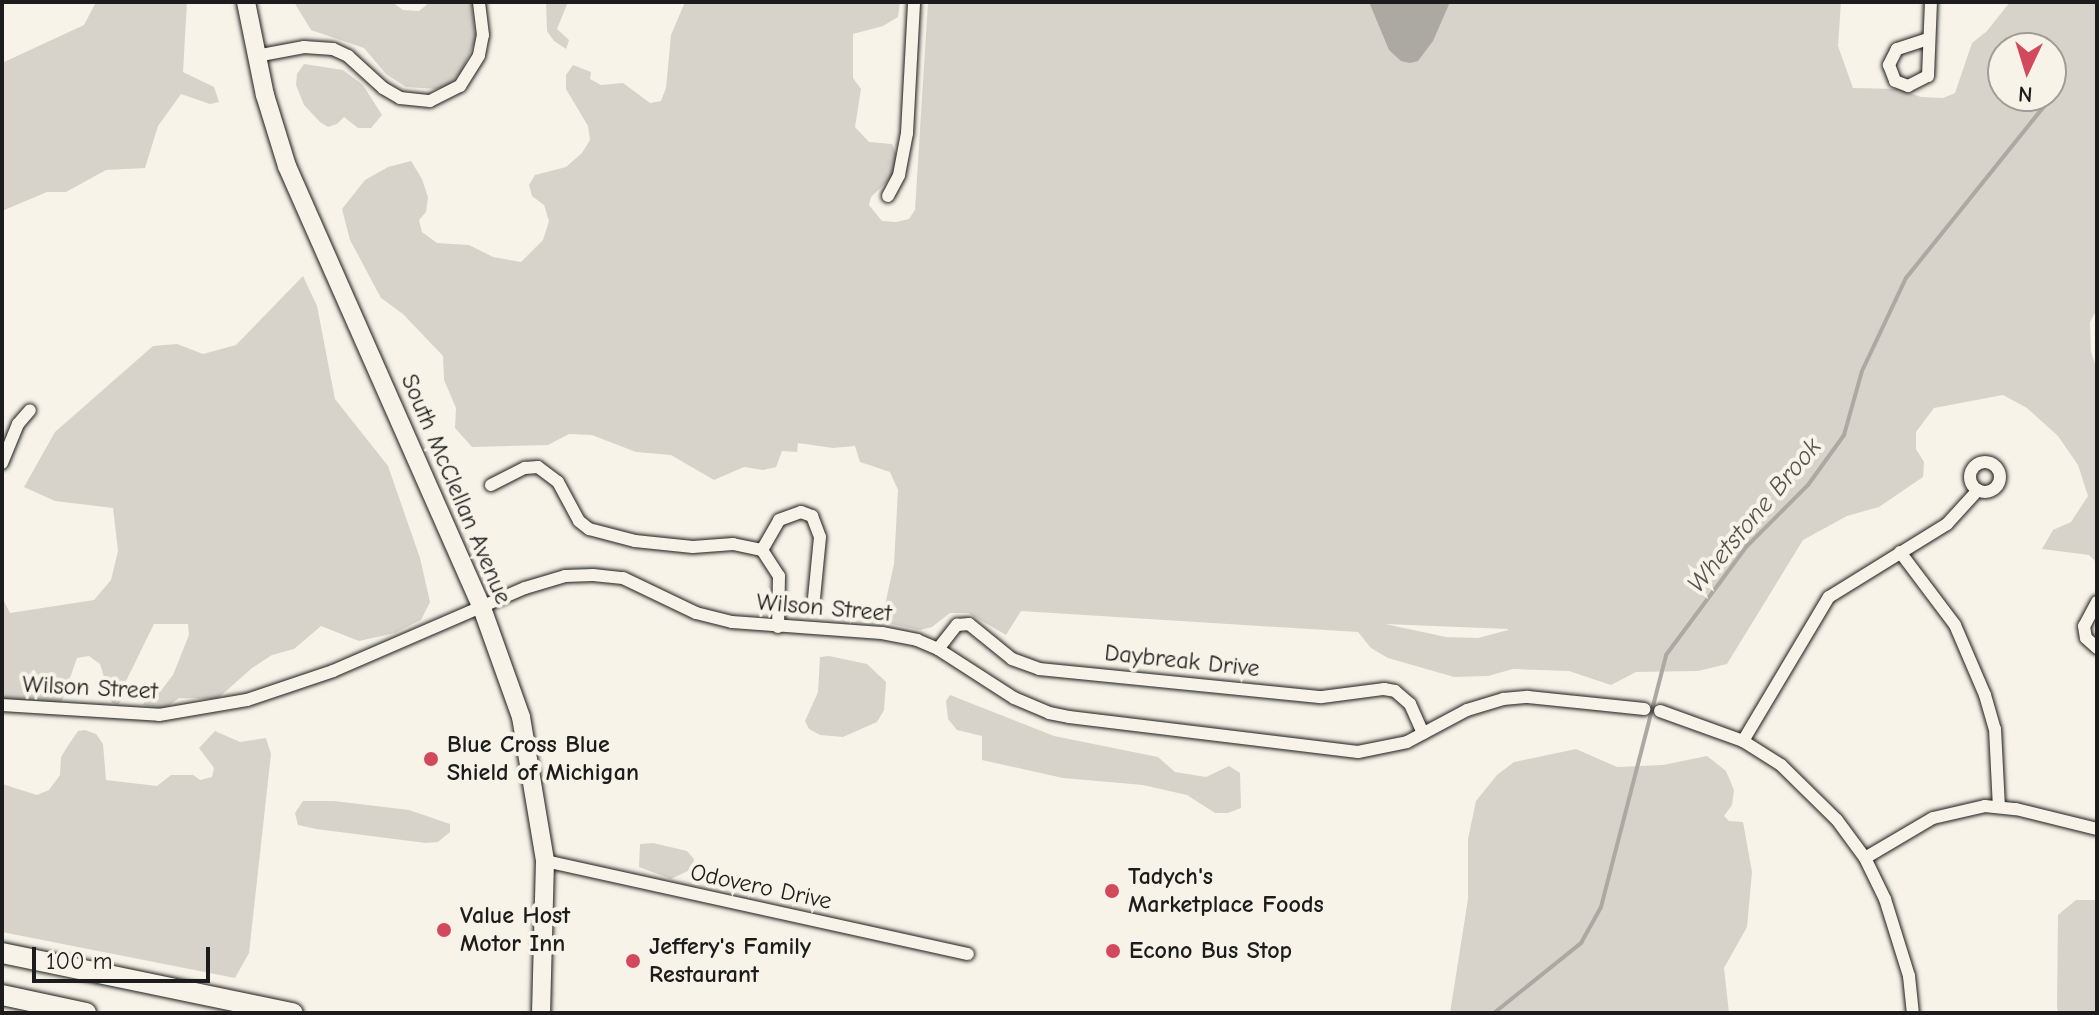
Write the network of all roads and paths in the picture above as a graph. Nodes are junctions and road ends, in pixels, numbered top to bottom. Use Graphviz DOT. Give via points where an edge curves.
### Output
graph roads {
  1 [pos="246,2"];
  2 [pos="479,2"];
  3 [pos="914,2"];
  4 [pos="1931,2"];
  5 [pos="1928,39"];
  6 [pos="256,56"];
  7 [pos="888,196"];
  8 [pos="30,410"];
  9 [pos="2,463"];
  10 [pos="491,485"];
  11 [pos="1978,490"];
  12 [pos="762,550"];
  13 [pos="1900,552"];
  14 [pos="814,598"];
  15 [pos="2097,602"];
  16 [pos="482,608"];
  17 [pos="778,627"];
  18 [pos="2097,648"];
  19 [pos="938,649"];
  20 [pos="2,705"];
  21 [pos="1644,709"];
  22 [pos="1660,711"];
  23 [pos="1423,733"];
  24 [pos="1743,741"];
  25 [pos="1999,807"];
  26 [pos="2097,829"];
  27 [pos="1865,858"];
  28 [pos="545,861"];
  29 [pos="2,953"];
  30 [pos="968,954"];
  31 [pos="2,995"];
  32 [pos="278,1012"];
  33 [pos="86,1013"];
  34 [pos="541,1013"];
  35 [pos="1913,1013"];
  1 -- 6 [label="main road, South McClellan Avenue"];
  2 -- 6 [label="street" via="479,55 460,86 430,101 400,98 355,60 333,49 304,47"];
  3 -- 7 [label="street" via="907,133 899,175"];
  4 -- 5 [label="street"];
  6 -- 16 [label="main road, South McClellan Avenue" via="287,166"];
  8 -- 9 [label="street" via="18,424"];
  10 -- 12 [label="street" via="538,467 558,482 589,529 635,541"];
  11 -- 13 [label="street" via="1947,524"];
  12 -- 14 [label="street" via="779,520 801,512 812,516 820,537"];
  12 -- 17 [label="street" via="779,576"];
  13 -- 24 [label="street" via="1829,597"];
  13 -- 25 [label="street" via="1955,625 1985,695 1995,729"];
  15 -- 18 [label="street" via="2084,626 2086,638"];
  16 -- 17 [label="street, Wilson Street" via="565,576 593,575 623,578 696,613"];
  16 -- 20 [label="street, Wilson Street" via="333,671 247,700 159,715"];
  16 -- 28 [label="main road, South McClellan Avenue" via="521,717"];
  17 -- 19 [label="street, Wilson Street" via="882,633"];
  19 -- 23 [label="street, Wilson Street" via="1014,698 1069,717 1358,752"];
  19 -- 23 [label="street, Daybreak Drive" via="957,625 969,624 1012,659 1039,669 1322,697 1384,689 1410,704"];
  21 -- 23 [label="street, Wilson Street" via="1503,699"];
  22 -- 24 [label="street"];
  24 -- 27 [label="street" via="1812,792"];
  25 -- 26 [label="street"];
  25 -- 27 [label="street" via="1933,818"];
  27 -- 35 [label="street" via="1900,942"];
  28 -- 30 [label="street, Odovero Drive"];
  28 -- 34 [label="main road, South McClellan Avenue"];
  29 -- 32 [label="highway"];
  31 -- 33 [label="highway"];
}
